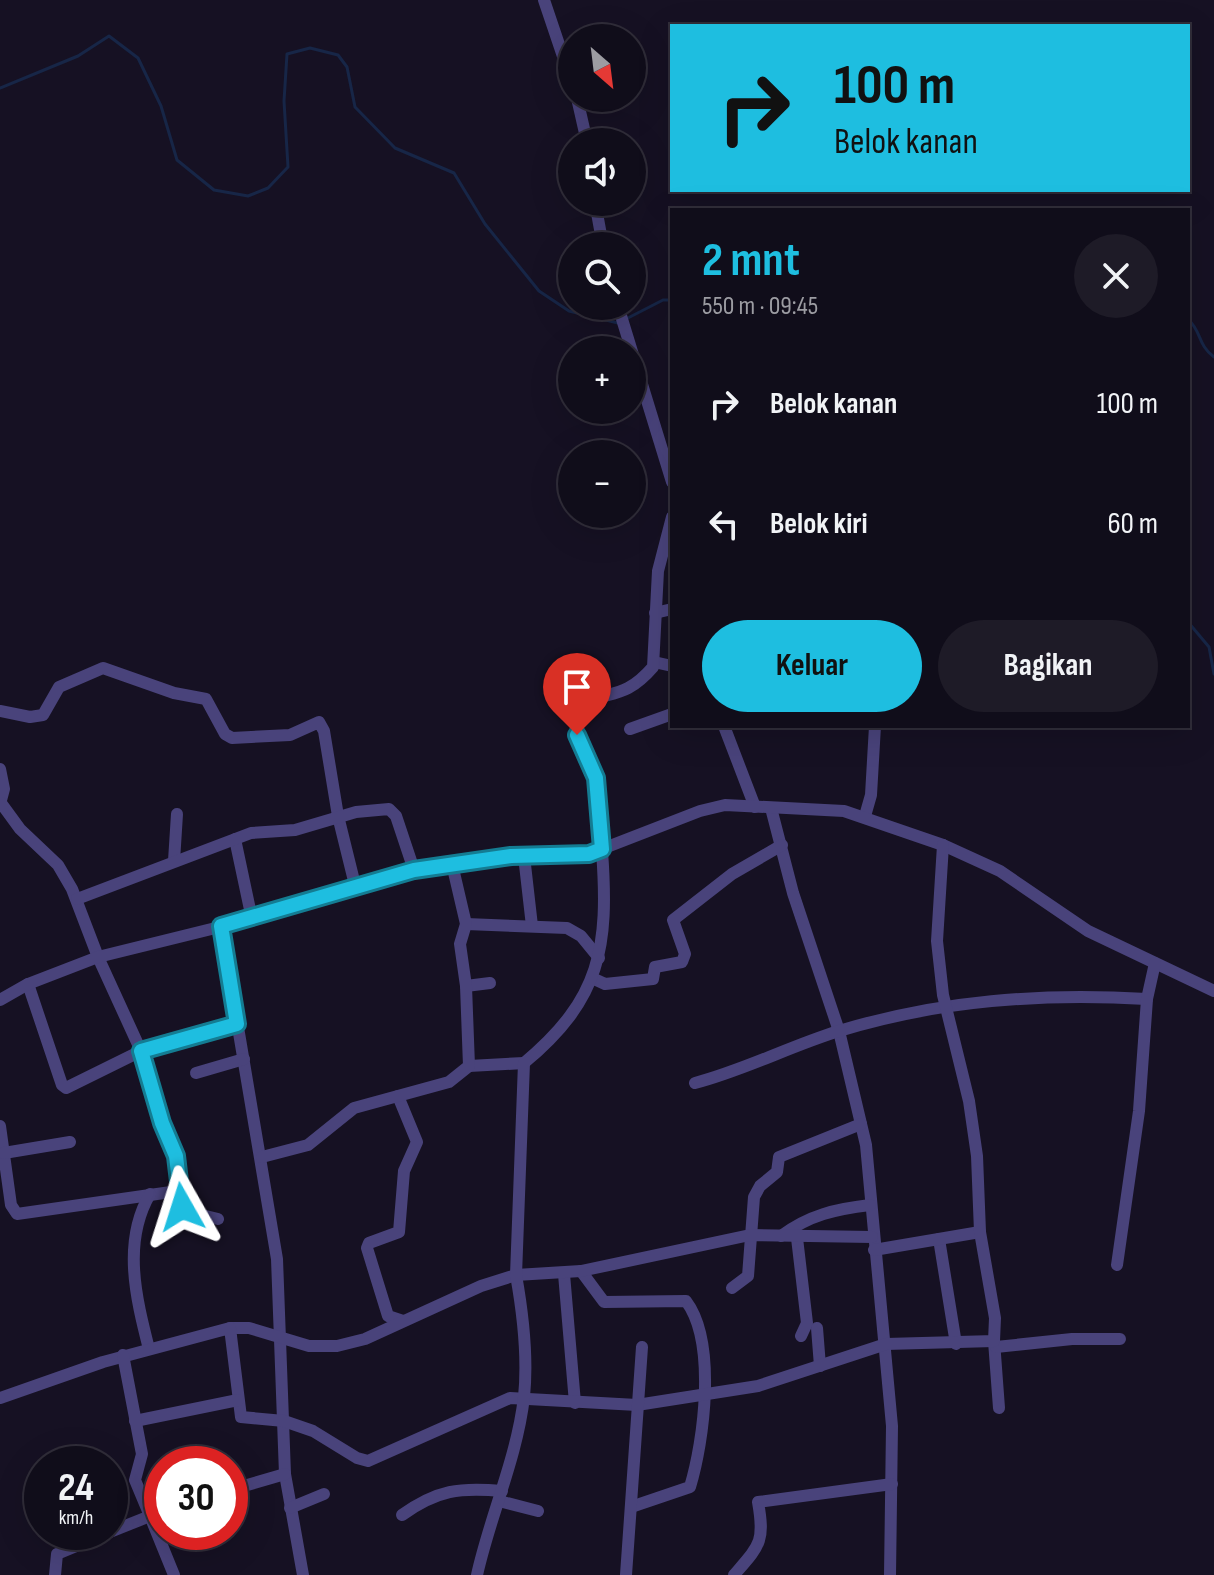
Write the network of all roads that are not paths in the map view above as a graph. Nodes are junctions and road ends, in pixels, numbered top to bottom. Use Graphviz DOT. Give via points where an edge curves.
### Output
graph roads {
  1 [pos="544,0"];
  2 [pos="558,42"];
  3 [pos="623,320"];
  4 [pos="670,475"];
  5 [pos="670,525"];
  6 [pos="670,609"];
  7 [pos="655,613"];
  8 [pos="654,662"];
  9 [pos="670,666"];
  10 [pos="0,711"];
  11 [pos="670,715"];
  12 [pos="725,728"];
  13 [pos="875,728"];
  14 [pos="630,729"];
  15 [pos="0,769"];
  16 [pos="1,803"];
  17 [pos="755,807"];
  18 [pos="771,808"];
  19 [pos="177,814"];
  20 [pos="338,816"];
  21 [pos="865,816"];
  22 [pos="235,839"];
  23 [pos="782,845"];
  24 [pos="943,845"];
  25 [pos="602,849"];
  26 [pos="524,856"];
  27 [pos="174,861"];
  28 [pos="452,864"];
  29 [pos="414,870"];
  30 [pos="356,889"];
  31 [pos="77,899"];
  32 [pos="252,919"];
  33 [pos="466,924"];
  34 [pos="221,926"];
  35 [pos="532,926"];
  36 [pos="98,957"];
  37 [pos="599,958"];
  38 [pos="1155,963"];
  39 [pos="592,978"];
  40 [pos="490,983"];
  41 [pos="28,984"];
  42 [pos="466,986"];
  43 [pos="1214,991"];
  44 [pos="1147,999"];
  45 [pos="0,1000"];
  46 [pos="945,1005"];
  47 [pos="237,1024"];
  48 [pos="839,1031"];
  49 [pos="141,1051"];
  50 [pos="244,1059"];
  51 [pos="524,1063"];
  52 [pos="469,1066"];
  53 [pos="196,1073"];
  54 [pos="695,1083"];
  55 [pos="398,1096"];
  56 [pos="861,1124"];
  57 [pos="0,1126"];
  58 [pos="70,1142"];
  59 [pos="4,1153"];
  60 [pos="262,1157"];
  61 [pos="4,1180"];
  62 [pos="178,1191"];
  63 [pos="150,1194"];
  64 [pos="870,1205"];
  65 [pos="218,1219"];
  66 [pos="980,1232"];
  67 [pos="750,1235"];
  68 [pos="781,1236"];
  69 [pos="797,1238"];
  70 [pos="939,1239"];
  71 [pos="873,1244"];
  72 [pos="1117,1265"];
  73 [pos="581,1271"];
  74 [pos="564,1274"];
  75 [pos="516,1275"];
  76 [pos="732,1288"];
  77 [pos="403,1321"];
  78 [pos="230,1328"];
  79 [pos="281,1337"];
  80 [pos="1120,1339"];
  81 [pos="886,1344"];
  82 [pos="956,1344"];
  83 [pos="995,1344"];
  84 [pos="642,1347"];
  85 [pos="149,1349"];
  86 [pos="123,1355"];
  87 [pos="820,1366"];
  88 [pos="524,1396"];
  89 [pos="704,1396"];
  90 [pos="0,1398"];
  91 [pos="238,1400"];
  92 [pos="575,1403"];
  93 [pos="640,1405"];
  94 [pos="999,1408"];
  95 [pos="135,1421"];
  96 [pos="284,1421"];
  97 [pos="285,1474"];
  98 [pos="892,1484"];
  99 [pos="248,1485"];
  100 [pos="324,1494"];
  101 [pos="144,1495"];
  102 [pos="500,1496"];
  103 [pos="631,1507"];
  104 [pos="290,1508"];
  105 [pos="538,1511"];
  106 [pos="402,1515"];
  107 [pos="67,1550"];
  108 [pos="167,1550"];
  109 [pos="55,1575"];
  110 [pos="174,1575"];
  111 [pos="303,1575"];
  112 [pos="477,1575"];
  113 [pos="626,1575"];
  114 [pos="734,1575"];
  115 [pos="890,1575"];
  1 -- 2 [label="street"];
  3 -- 4 [label="street"];
  5 -- 7 [label="street" via="658,571"];
  6 -- 7 [label="street"];
  7 -- 8 [label="street"];
  8 -- 9 [label="street"];
  8 -- 25 [label="street" via="626,692 576,709 574,726 596,778"];
  10 -- 20 [label="street" via="43,715 59,687 103,668 206,699 232,738 290,735 319,722"];
  11 -- 14 [label="street"];
  12 -- 17 [label="street"];
  13 -- 21 [label="street"];
  15 -- 16 [label="street"];
  16 -- 31 [label="street" via="58,865"];
  17 -- 18 [label="street"];
  17 -- 25 [label="street" via="725,805 700,811"];
  18 -- 21 [label="street"];
  18 -- 23 [label="street"];
  19 -- 27 [label="street"];
  20 -- 22 [label="street" via="295,830"];
  20 -- 29 [label="street" via="389,809"];
  20 -- 30 [label="street"];
  21 -- 24 [label="street"];
  22 -- 27 [label="street"];
  22 -- 32 [label="street"];
  23 -- 39 [label="street" via="732,874 673,920 685,954 682,962 655,967 653,979 605,984"];
  23 -- 48 [label="street"];
  24 -- 38 [label="street" via="1000,871 1088,931"];
  24 -- 46 [label="street" via="937,941"];
  25 -- 26 [label="street" via="580,855"];
  25 -- 37 [label="street" via="606,920"];
  26 -- 28 [label="street"];
  26 -- 35 [label="street"];
  27 -- 31 [label="street"];
  28 -- 29 [label="street"];
  28 -- 33 [label="street"];
  29 -- 30 [label="street"];
  30 -- 32 [label="street"];
  31 -- 36 [label="street"];
  32 -- 34 [label="street"];
  33 -- 35 [label="street"];
  33 -- 42 [label="street" via="460,944"];
  34 -- 36 [label="street"];
  34 -- 47 [label="street"];
  35 -- 37 [label="street" via="567,928"];
  36 -- 41 [label="street"];
  36 -- 49 [label="street"];
  37 -- 39 [label="street"];
  38 -- 43 [label="street"];
  38 -- 44 [label="street"];
  39 -- 51 [label="street" via="559,1033"];
  40 -- 42 [label="street"];
  41 -- 45 [label="street"];
  41 -- 49 [label="street" via="63,1087"];
  42 -- 52 [label="street"];
  44 -- 46 [label="street" via="1046,996"];
  44 -- 72 [label="street" via="1139,1111"];
  46 -- 48 [label="street"];
  46 -- 66 [label="street" via="969,1101"];
  47 -- 49 [label="street"];
  47 -- 50 [label="street"];
  48 -- 54 [label="street"];
  48 -- 56 [label="street"];
  49 -- 62 [label="street" via="176,1156"];
  50 -- 53 [label="street"];
  50 -- 60 [label="street"];
  51 -- 52 [label="street"];
  51 -- 75 [label="street"];
  52 -- 55 [label="street" via="449,1082"];
  55 -- 60 [label="street" via="354,1108 308,1145"];
  55 -- 77 [label="street" via="417,1142 404,1171 399,1232 367,1248 388,1316"];
  56 -- 64 [label="street"];
  56 -- 67 [label="street" via="779,1157 777,1172 755,1193"];
  57 -- 59 [label="street"];
  58 -- 59 [label="street"];
  59 -- 61 [label="street"];
  60 -- 79 [label="street" via="277,1259"];
  61 -- 63 [label="street" via="11,1205 20,1215"];
  62 -- 63 [label="street"];
  62 -- 65 [label="street" via="185,1211"];
  63 -- 85 [label="street" via="139,1215 133,1260"];
  64 -- 68 [label="street" via="822,1213"];
  64 -- 71 [label="street"];
  66 -- 70 [label="street"];
  66 -- 83 [label="street"];
  67 -- 68 [label="street"];
  67 -- 73 [label="street"];
  67 -- 76 [label="street" via="748,1276"];
  68 -- 69 [label="street"];
  69 -- 71 [label="street"];
  69 -- 87 [label="street" via="807,1323 801,1336 817,1331"];
  70 -- 71 [label="street"];
  70 -- 82 [label="street"];
  71 -- 81 [label="street"];
  73 -- 74 [label="street"];
  73 -- 89 [label="street" via="604,1302 688,1303 703,1345"];
  74 -- 75 [label="street"];
  74 -- 92 [label="street"];
  75 -- 77 [label="street"];
  75 -- 88 [label="street"];
  77 -- 79 [label="street" via="337,1346 309,1346"];
  78 -- 79 [label="street"];
  78 -- 85 [label="street"];
  78 -- 91 [label="street"];
  79 -- 96 [label="street"];
  80 -- 83 [label="street"];
  81 -- 82 [label="street"];
  81 -- 87 [label="street"];
  81 -- 98 [label="street"];
  82 -- 83 [label="street"];
  83 -- 94 [label="street"];
  84 -- 93 [label="street"];
  85 -- 86 [label="street"];
  86 -- 90 [label="street"];
  86 -- 95 [label="street"];
  87 -- 89 [label="street"];
  88 -- 92 [label="street"];
  88 -- 96 [label="street" via="368,1461"];
  88 -- 102 [label="street"];
  89 -- 93 [label="street"];
  89 -- 103 [label="street" via="690,1487"];
  91 -- 95 [label="street"];
  91 -- 96 [label="street" via="246,1420"];
  92 -- 93 [label="street"];
  93 -- 103 [label="street"];
  95 -- 101 [label="street" via="142,1456 135,1480"];
  96 -- 97 [label="street"];
  97 -- 99 [label="street"];
  97 -- 104 [label="street"];
  98 -- 114 [label="street" via="758,1502 763,1535"];
  98 -- 115 [label="street"];
  100 -- 104 [label="street"];
  102 -- 105 [label="street"];
  102 -- 106 [label="street" via="462,1488"];
  102 -- 112 [label="street"];
  103 -- 113 [label="street"];
  104 -- 111 [label="street"];
  107 -- 109 [label="street" via="57,1554"];
  108 -- 110 [label="street"];
}
